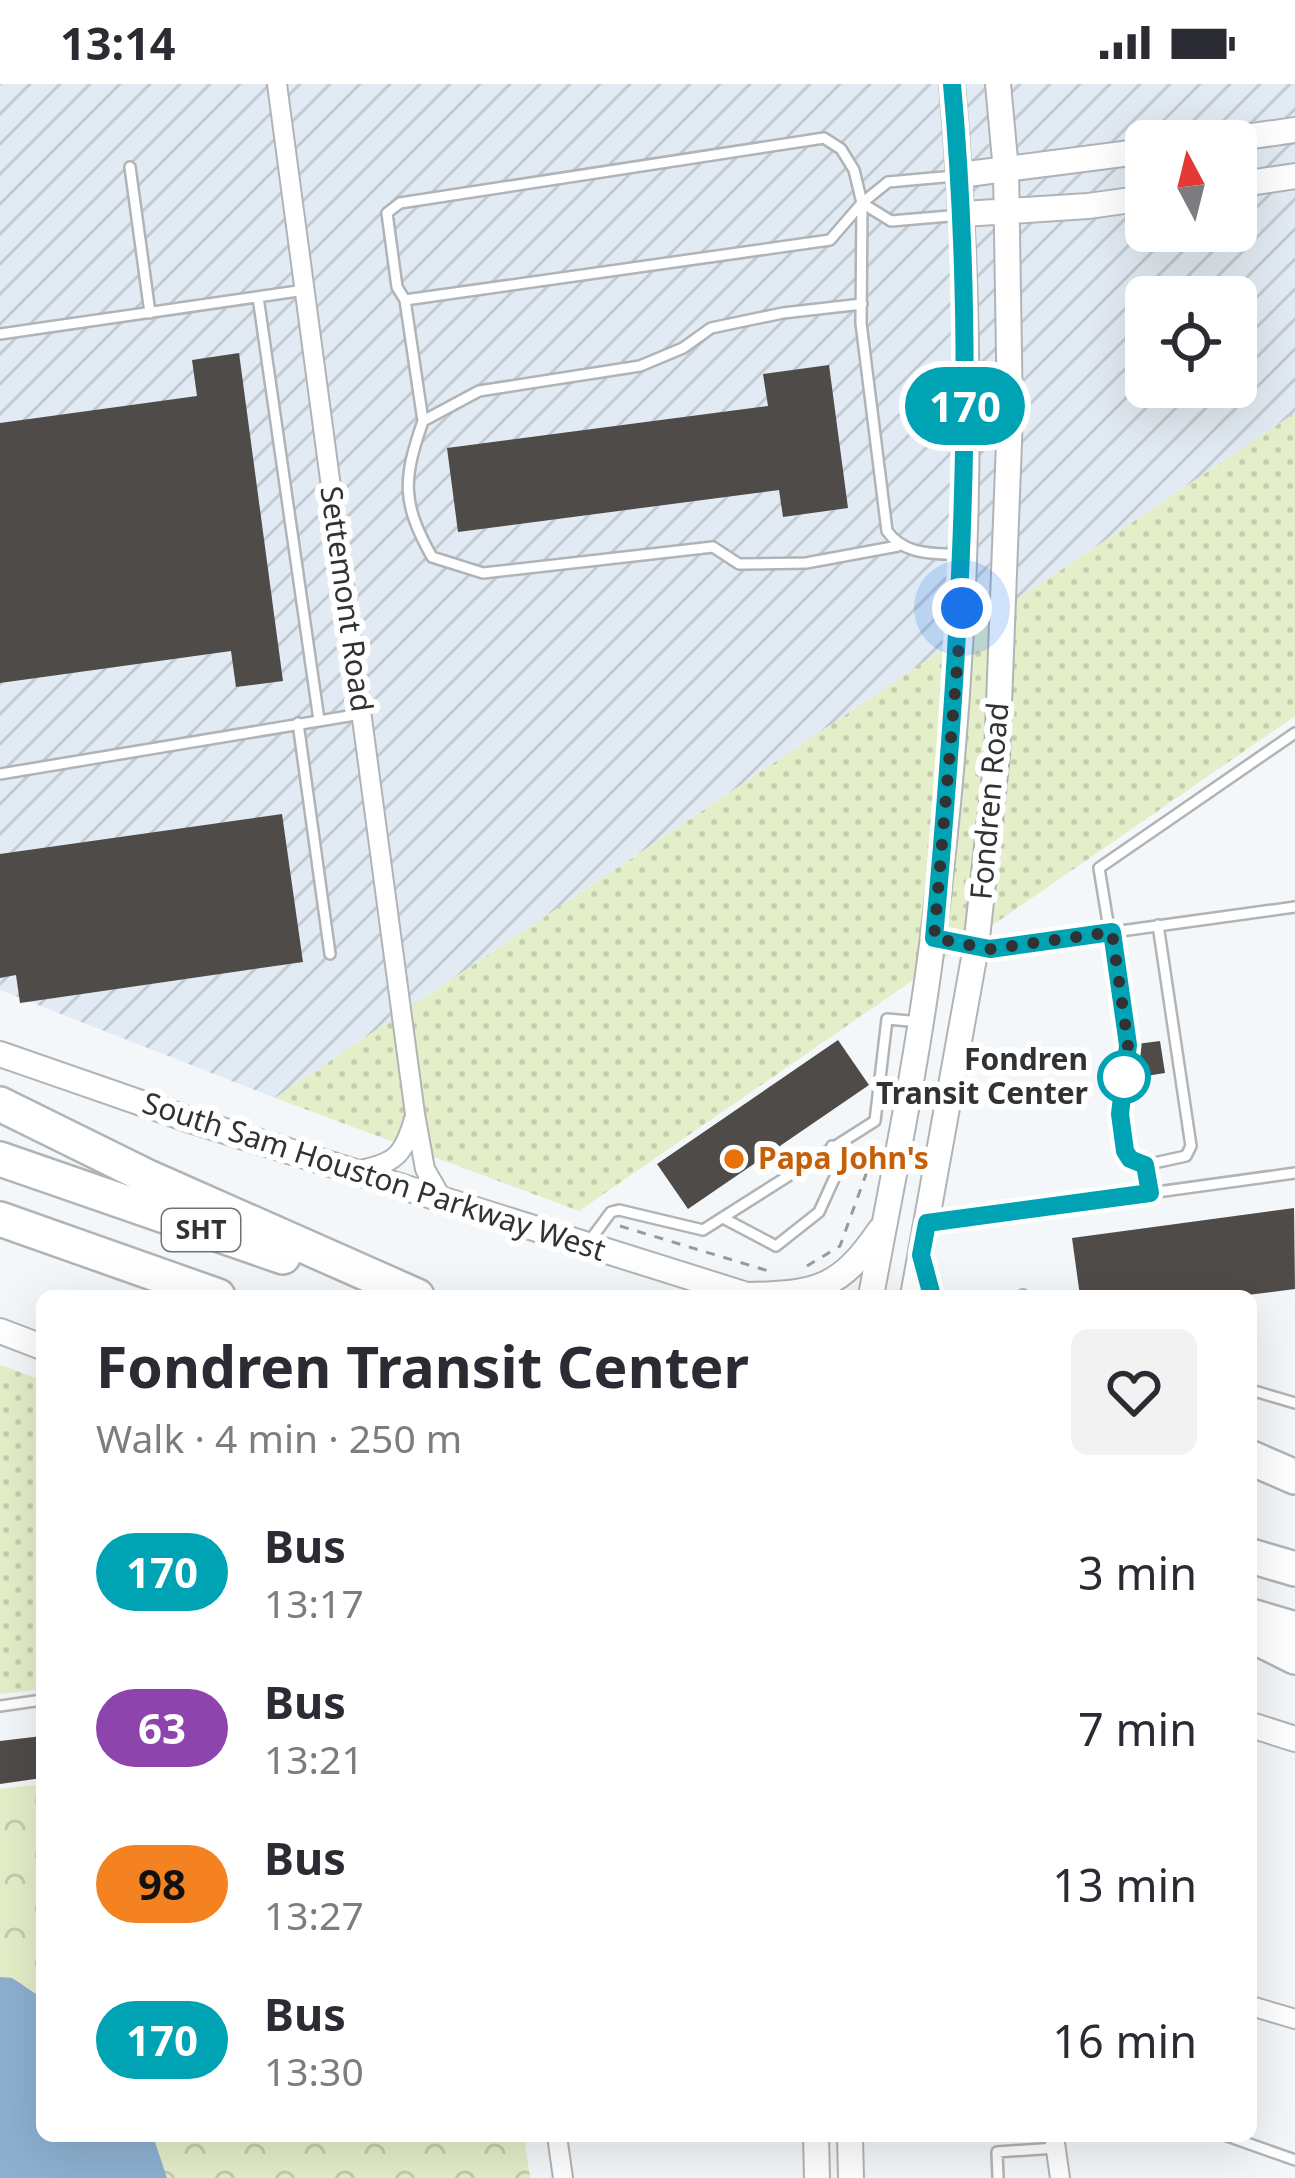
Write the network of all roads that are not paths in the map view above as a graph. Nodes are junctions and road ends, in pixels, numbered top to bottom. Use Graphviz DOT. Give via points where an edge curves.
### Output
graph roads {
  1 [pos="277,84"];
  2 [pos="952,84"];
  3 [pos="998,84"];
  4 [pos="1295,130"];
  5 [pos="1257,135"];
  6 [pos="1125,154"];
  7 [pos="130,167"];
  8 [pos="1006,171"];
  9 [pos="960,175"];
  10 [pos="1295,176"];
  11 [pos="1257,182"];
  12 [pos="1125,200"];
  13 [pos="862,203"];
  14 [pos="1007,211"];
  15 [pos="964,214"];
  16 [pos="305,290"];
  17 [pos="258,297"];
  18 [pos="405,300"];
  19 [pos="862,304"];
  20 [pos="150,313"];
  21 [pos="0,334"];
  22 [pos="423,421"];
  23 [pos="898,546"];
  24 [pos="963,555"];
  25 [pos="1006,558"];
  26 [pos="361,714"];
  27 [pos="319,720"];
  28 [pos="298,723"];
  29 [pos="1295,733"];
  30 [pos="0,774"];
  31 [pos="1295,907"];
  32 [pos="1158,925"];
  33 [pos="1112,932"];
  34 [pos="934,938"];
  35 [pos="976,946"];
  36 [pos="330,954"];
  37 [pos="0,1054"];
  38 [pos="0,1104"];
  39 [pos="415,1114"];
  40 [pos="887,1125"];
  41 [pos="832,1146"];
  42 [pos="0,1159"];
  43 [pos="1145,1165"];
  44 [pos="356,1171"];
  45 [pos="1295,1173"];
  46 [pos="1150,1193"];
  47 [pos="441,1197"];
  48 [pos="723,1218"];
  49 [pos="0,1220"];
  50 [pos="885,1223"];
  51 [pos="927,1223"];
  52 [pos="588,1244"];
  53 [pos="921,1255"];
  54 [pos="201,1290"];
  55 [pos="387,1290"];
  56 [pos="403,1290"];
  57 [pos="730,1290"];
  58 [pos="807,1290"];
  59 [pos="872,1290"];
  60 [pos="914,1290"];
  61 [pos="930,1290"];
  62 [pos="0,1331"];
  63 [pos="36,1345"];
  64 [pos="1257,1392"];
  65 [pos="1295,1403"];
  66 [pos="1257,1456"];
  67 [pos="1257,1458"];
  68 [pos="1295,1466"];
  69 [pos="1295,1477"];
  70 [pos="1257,1558"];
  71 [pos="1295,1569"];
  72 [pos="1257,1618"];
  73 [pos="1295,1630"];
  74 [pos="1257,1638"];
  75 [pos="1295,1657"];
  76 [pos="36,1701"];
  77 [pos="0,1706"];
  78 [pos="1257,1727"];
  79 [pos="1295,1739"];
  80 [pos="1257,2008"];
  81 [pos="1295,2019"];
  82 [pos="558,2142"];
  83 [pos="816,2142"];
  84 [pos="850,2142"];
  85 [pos="1055,2142"];
  86 [pos="1244,2142"];
  87 [pos="1295,2160"];
  88 [pos="562,2178"];
  89 [pos="817,2178"];
  90 [pos="851,2178"];
  91 [pos="998,2178"];
  92 [pos="1060,2178"];
  1 -- 16 [label="street, Settemont Road"];
  2 -- 9 [label="main road, Fondren Road"];
  3 -- 8 [label="main road, Fondren Road"];
  4 -- 5 [label="main road"];
  6 -- 8 [label="main road"];
  7 -- 20 [label="lane"];
  8 -- 9 [label="main road"];
  8 -- 14 [label="main road, Fondren Road"];
  9 -- 13 [label="lane" via="889,182"];
  9 -- 15 [label="main road, Fondren Road"];
  10 -- 11 [label="main road"];
  12 -- 14 [label="main road"];
  13 -- 15 [label="lane" via="891,221"];
  13 -- 18 [label="lane" via="830,240"];
  13 -- 18 [label="lane" via="854,170 824,138 400,203 387,213"];
  13 -- 19 [label="lane"];
  14 -- 15 [label="main road"];
  14 -- 25 [label="main road, Fondren Road"];
  15 -- 24 [label="main road, Fondren Road"];
  16 -- 17 [label="lane"];
  16 -- 26 [label="street, Settemont Road"];
  17 -- 20 [label="lane"];
  17 -- 27 [label="lane"];
  18 -- 22 [label="lane"];
  19 -- 22 [label="lane" via="711,328 640,366 479,391"];
  19 -- 23 [label="lane" via="887,531"];
  20 -- 21 [label="lane"];
  22 -- 23 [label="lane" via="407,466 410,519 432,556 483,573 713,547 739,564"];
  23 -- 24 [label="lane"];
  24 -- 25 [label="main road"];
  24 -- 34 [label="main road, Fondren Road"];
  25 -- 35 [label="main road, Fondren Road" via="997,756"];
  26 -- 27 [label="lane"];
  26 -- 39 [label="street, Settemont Road"];
  27 -- 28 [label="lane"];
  28 -- 30 [label="lane"];
  28 -- 36 [label="lane"];
  29 -- 33 [label="lane" via="1099,868"];
  31 -- 32 [label="lane"];
  32 -- 33 [label="lane"];
  32 -- 43 [label="lane" via="1191,1146 1177,1162"];
  33 -- 35 [label="lane"];
  33 -- 43 [label="lane" via="1128,1045 1120,1114 1125,1151"];
  34 -- 35 [label="main road"];
  34 -- 40 [label="main road, Fondren Road" via="921,1022"];
  35 -- 51 [label="main road, Fondren Road"];
  37 -- 44 [label="main road, South Sam Houston Parkway West"];
  38 -- 56 [label="highway"];
  39 -- 44 [label="street" via="403,1152"];
  39 -- 47 [label="street, Settemont Road" via="425,1169"];
  40 -- 41 [label="lane"];
  40 -- 50 [label="main road, Fondren Road"];
  41 -- 48 [label="lane"];
  41 -- 48 [label="lane" via="839,1168 818,1212 776,1246"];
  42 -- 55 [label="highway, SHT"];
  43 -- 46 [label="lane"];
  44 -- 47 [label="main road, South Sam Houston Parkway West"];
  45 -- 46 [label="lane"];
  46 -- 51 [label="lane"];
  47 -- 52 [label="main road, South Sam Houston Parkway West"];
  48 -- 52 [label="lane" via="704,1230 619,1210"];
  49 -- 54 [label="highway, SHT"];
  50 -- 58 [label="main road" via="859,1261 831,1284"];
  50 -- 59 [label="main road, Fondren Road"];
  51 -- 53 [label="main road, Fondren Road"];
  52 -- 57 [label="main road, South Sam Houston Parkway West"];
  53 -- 60 [label="main road, Fondren Road"];
  53 -- 61 [label="main road"];
  62 -- 63 [label="main road"];
  64 -- 65 [label="lane"];
  66 -- 68 [label="main road"];
  67 -- 69 [label="highway"];
  70 -- 71 [label="highway"];
  72 -- 73 [label="highway"];
  74 -- 75 [label="highway"];
  76 -- 77 [label="lane"];
  78 -- 79 [label="main road"];
  80 -- 81 [label="street"];
  82 -- 88 [label="street"];
  83 -- 89 [label="main road"];
  84 -- 90 [label="main road"];
  85 -- 91 [label="lane" via="997,2152"];
  85 -- 92 [label="street"];
  86 -- 87 [label="lane"];
}
